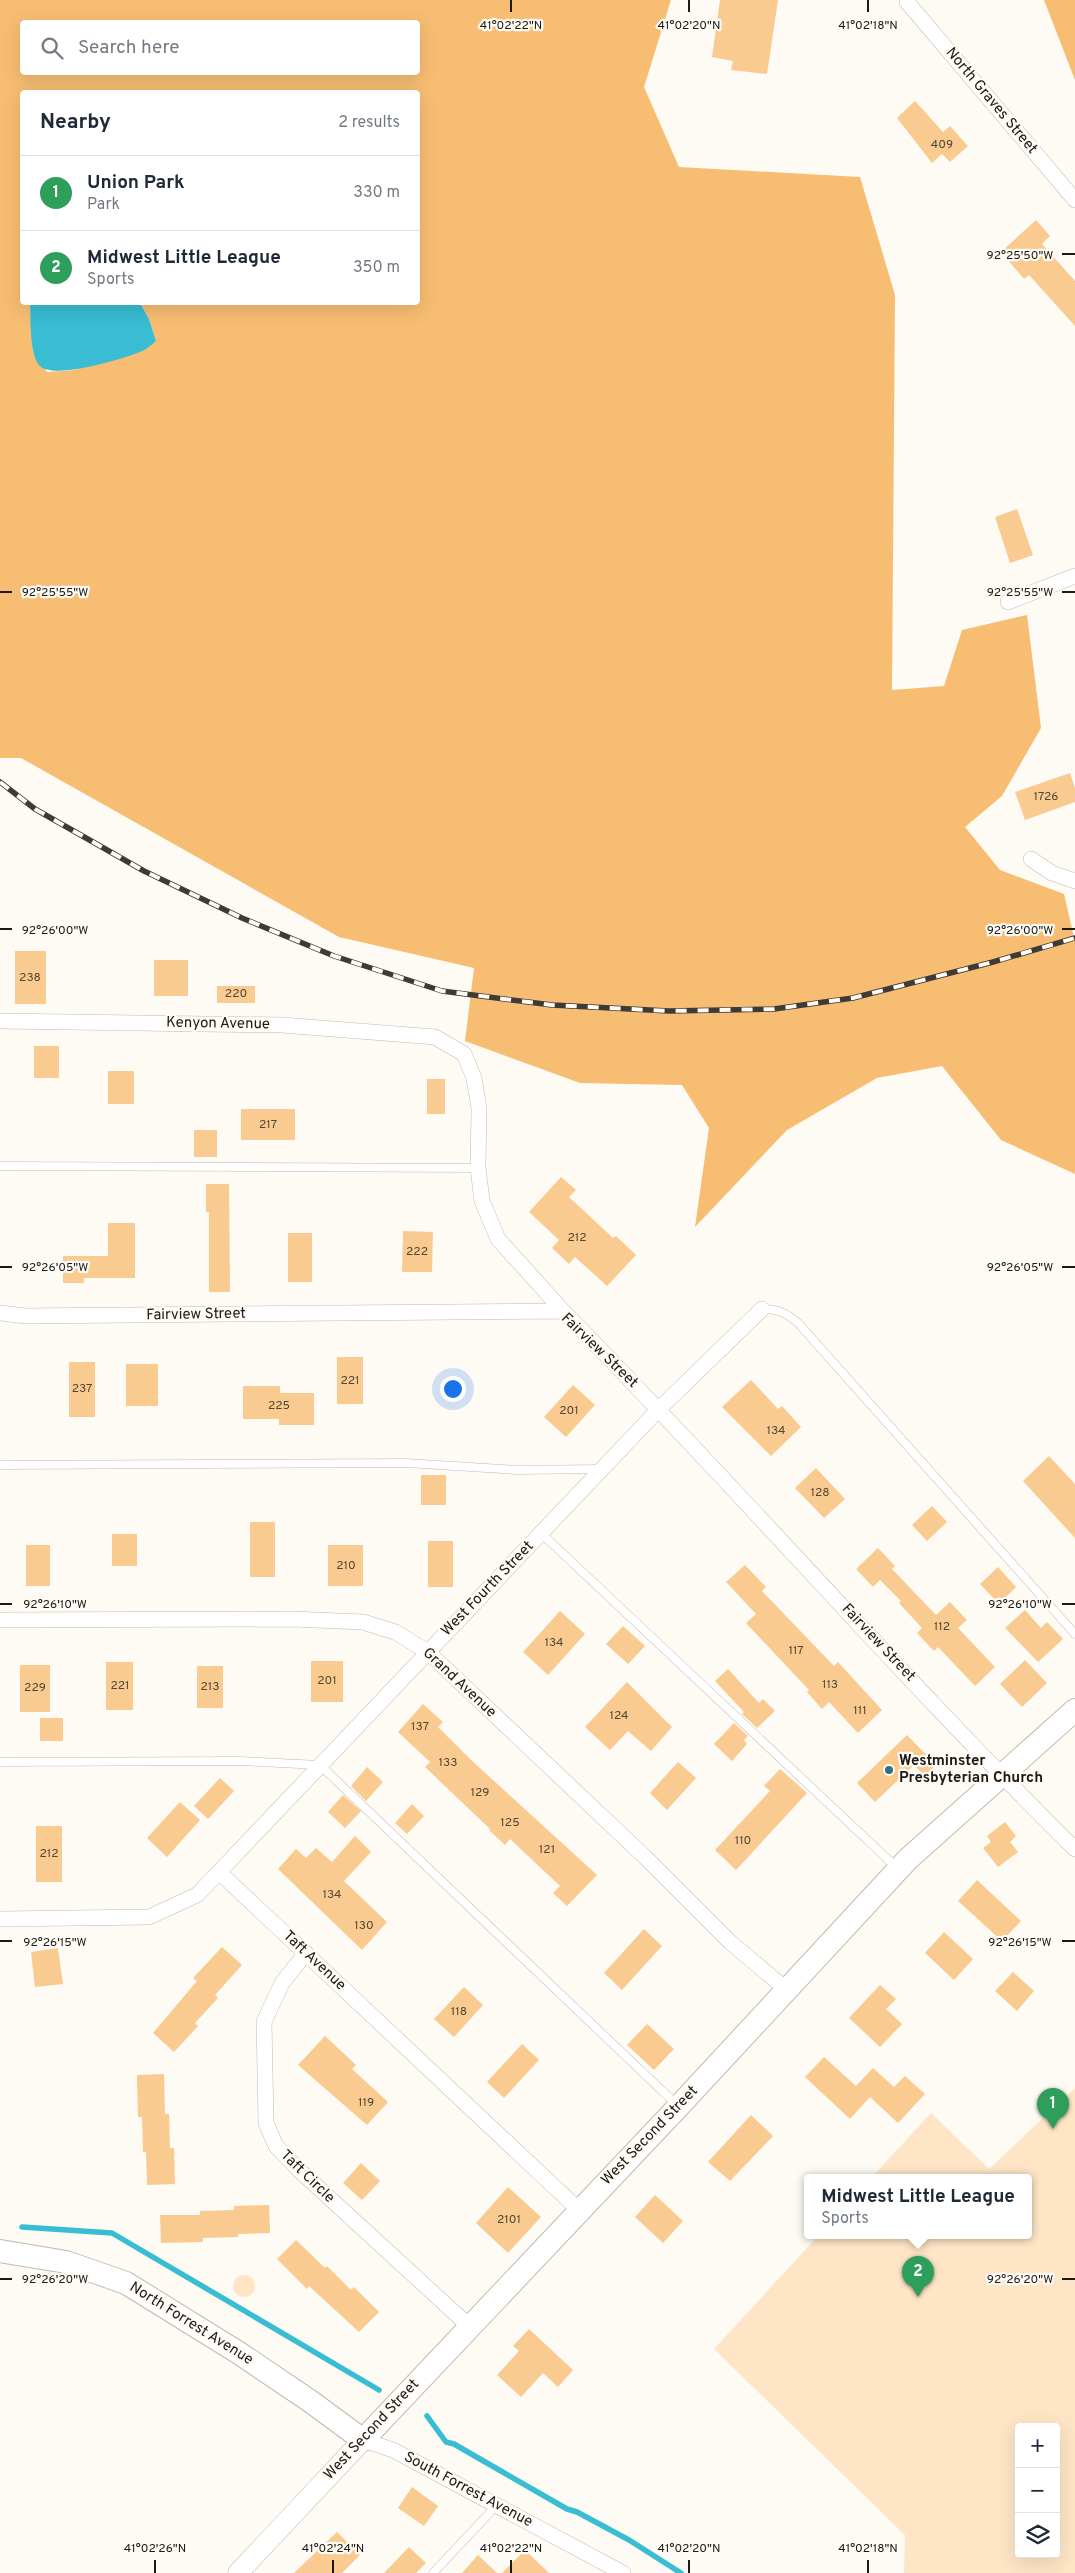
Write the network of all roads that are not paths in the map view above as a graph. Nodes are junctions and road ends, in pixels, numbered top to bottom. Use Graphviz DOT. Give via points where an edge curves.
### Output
graph roads {
  1 [pos="907,2"];
  2 [pos="1075,200"];
  3 [pos="1075,576"];
  4 [pos="1008,602"];
  5 [pos="1031,859"];
  6 [pos="1075,880"];
  7 [pos="0,1021"];
  8 [pos="0,1166"];
  9 [pos="478,1168"];
  10 [pos="762,1309"];
  11 [pos="563,1311"];
  12 [pos="0,1313"];
  13 [pos="659,1409"];
  14 [pos="0,1465"];
  15 [pos="602,1469"];
  16 [pos="541,1533"];
  17 [pos="0,1620"];
  18 [pos="1075,1634"];
  19 [pos="428,1652"];
  20 [pos="1075,1710"];
  21 [pos="0,1762"];
  22 [pos="320,1765"];
  23 [pos="1001,1776"];
  24 [pos="1075,1849"];
  25 [pos="898,1869"];
  26 [pos="219,1872"];
  27 [pos="0,1919"];
  28 [pos="306,1953"];
  29 [pos="787,1990"];
  30 [pos="679,2106"];
  31 [pos="579,2210"];
  32 [pos="0,2251"];
  33 [pos="470,2327"];
  34 [pos="363,2440"];
  35 [pos="496,2506"];
  36 [pos="238,2573"];
  37 [pos="432,2573"];
  38 [pos="623,2573"];
  1 -- 2 [label="street, North Graves Street"];
  3 -- 4 [label="street"];
  5 -- 6 [label="street" via="1052,873"];
  7 -- 9 [label="street, Kenyon Avenue" via="282,1025 435,1038 464,1054 474,1078 479,1108"];
  8 -- 9 [label="lane"];
  9 -- 11 [label="street" via="482,1201 498,1239"];
  10 -- 13 [label="street, West Fourth Street"];
  10 -- 18 [label="lane" via="788,1314 799,1324"];
  11 -- 12 [label="street, Fairview Street" via="25,1316"];
  11 -- 13 [label="street, Fairview Street"];
  13 -- 15 [label="street, West Fourth Street"];
  13 -- 23 [label="street, Fairview Street"];
  14 -- 15 [label="lane" via="406,1463 517,1470"];
  15 -- 16 [label="street, West Fourth Street"];
  16 -- 19 [label="street, West Fourth Street"];
  16 -- 25 [label="lane"];
  17 -- 19 [label="street, Grand Avenue" via="292,1619 363,1622 395,1632"];
  19 -- 22 [label="street, West Fourth Street"];
  19 -- 29 [label="street, Grand Avenue" via="730,1942"];
  20 -- 23 [label="main road, West Second Street"];
  21 -- 22 [label="lane" via="241,1761"];
  22 -- 26 [label="street, West Fourth Street"];
  22 -- 30 [label="lane"];
  23 -- 24 [label="street, Fairview Street"];
  23 -- 25 [label="main road, West Second Street"];
  25 -- 29 [label="main road, West Second Street"];
  26 -- 27 [label="street" via="197,1895 149,1917"];
  26 -- 28 [label="street, Taft Avenue"];
  28 -- 31 [label="street, Taft Avenue"];
  28 -- 33 [label="street, Taft Circle" via="282,1983 264,2022 266,2123 276,2146"];
  29 -- 30 [label="main road, West Second Street"];
  30 -- 31 [label="main road, West Second Street"];
  31 -- 33 [label="main road, West Second Street"];
  32 -- 34 [label="main road, North Forrest Avenue" via="66,2262 126,2282 239,2353"];
  33 -- 34 [label="main road, West Second Street"];
  34 -- 35 [label="street, South Forrest Avenue" via="393,2450"];
  34 -- 36 [label="street, West Second Street"];
  35 -- 37 [label="lane"];
  35 -- 38 [label="street, South Forrest Avenue"];
}
